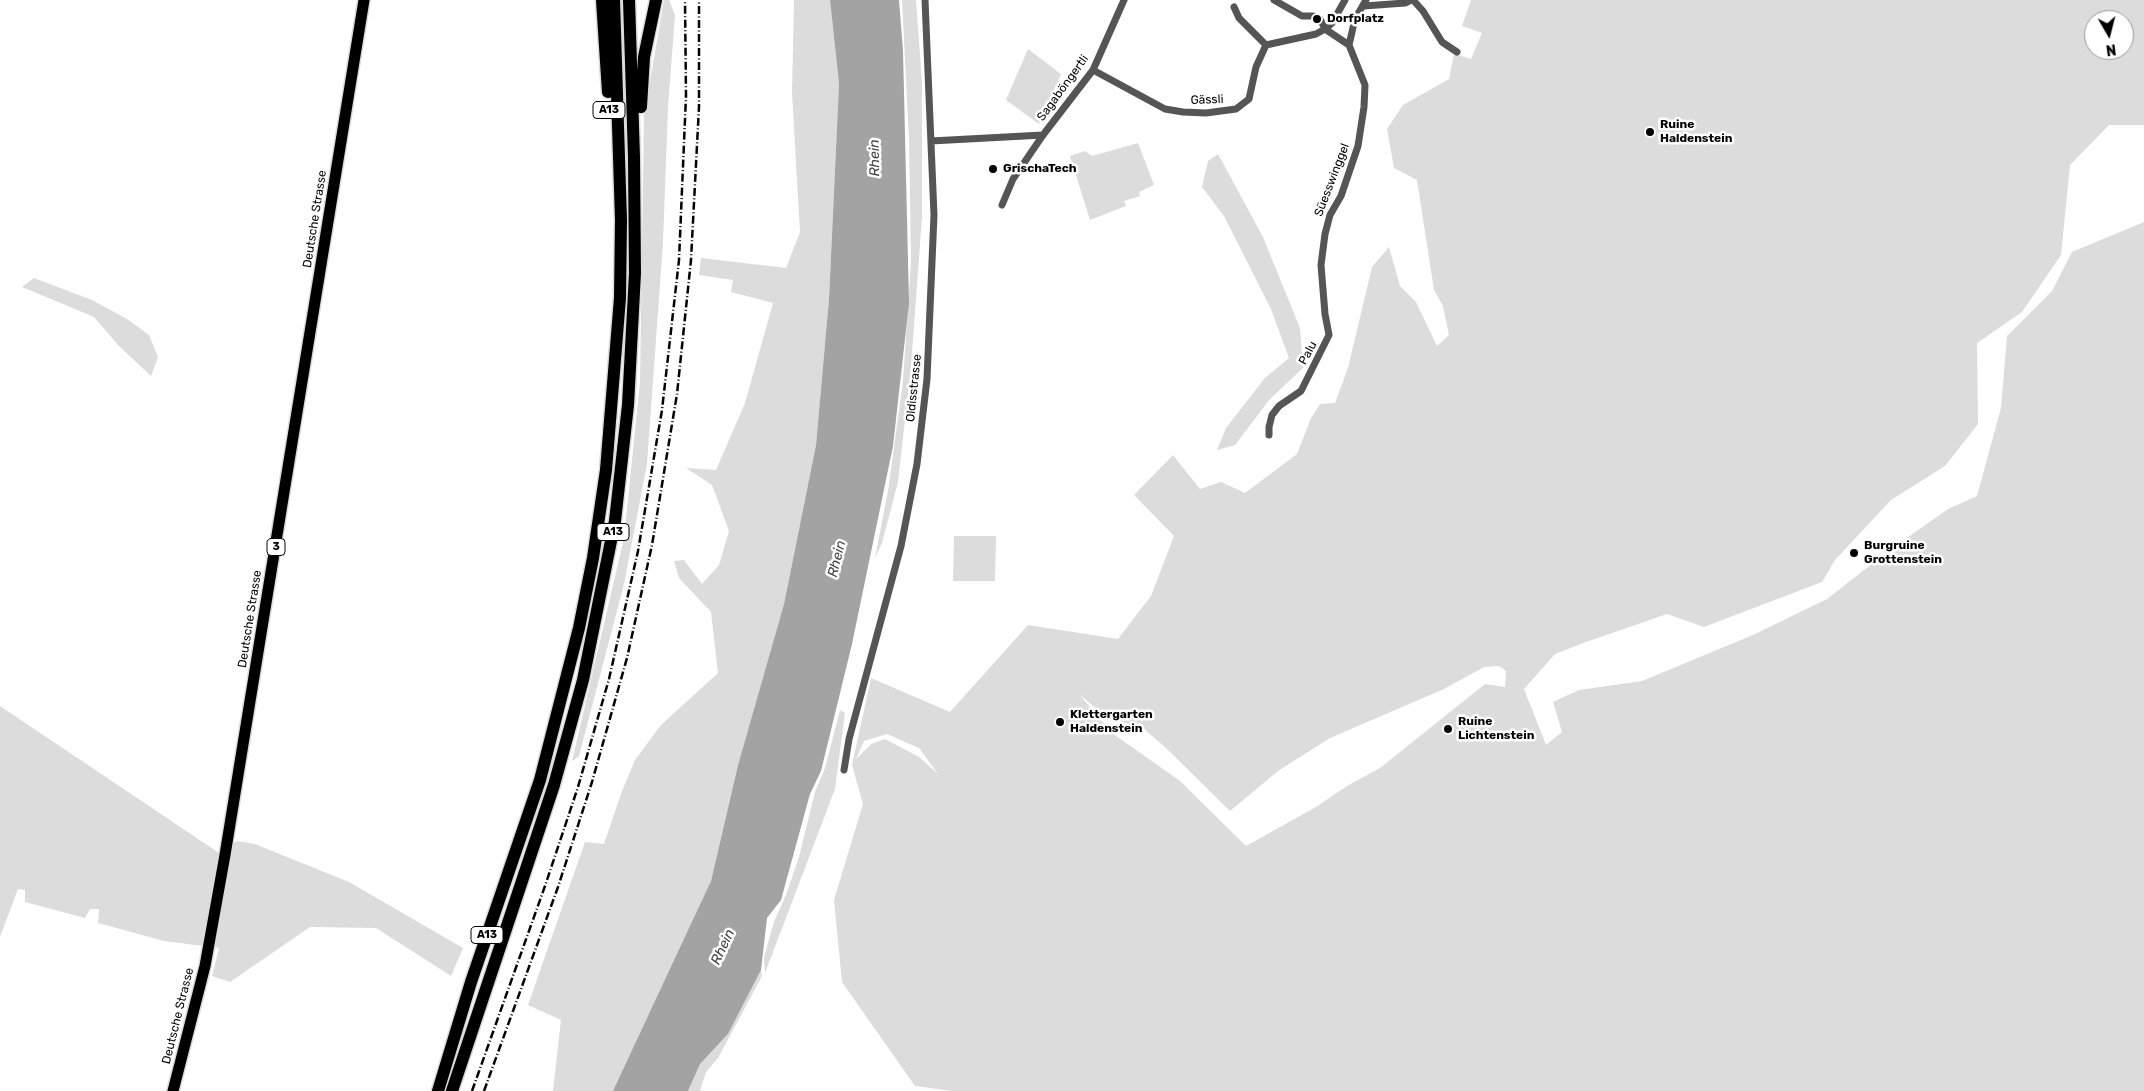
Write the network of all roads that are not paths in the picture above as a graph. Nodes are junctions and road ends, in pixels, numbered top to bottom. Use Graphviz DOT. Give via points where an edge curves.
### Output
graph roads {
  1 [pos="364,0"];
  2 [pos="602,0"];
  3 [pos="614,0"];
  4 [pos="629,0"];
  5 [pos="656,0"];
  6 [pos="924,0"];
  7 [pos="1124,0"];
  8 [pos="1274,0"];
  9 [pos="1345,0"];
  10 [pos="1412,0"];
  11 [pos="1365,3"];
  12 [pos="1234,7"];
  13 [pos="1325,29"];
  14 [pos="1266,45"];
  15 [pos="1349,46"];
  16 [pos="1457,52"];
  17 [pos="1093,70"];
  18 [pos="1043,134"];
  19 [pos="931,141"];
  20 [pos="635,194"];
  21 [pos="1002,205"];
  22 [pos="621,220"];
  23 [pos="1321,265"];
  24 [pos="1269,435"];
  25 [pos="844,770"];
  26 [pos="173,1091"];
  27 [pos="438,1091"];
  28 [pos="452,1091"];
  1 -- 26 [label="main road, Deutsche Strasse / 3" via="220,881 205,966"];
  2 -- 22 [label="highway, A13" via="612,154"];
  3 -- 22 [label="highway, A13"];
  4 -- 20 [label="highway, A13"];
  5 -- 20 [label="highway, A13" via="640,91 641,146"];
  6 -- 19 [label="street, Oldisstrasse"];
  7 -- 17 [label="street, Sagaböngertli"];
  8 -- 13 [label="street" via="1302,16 1320,18"];
  9 -- 13 [label="street"];
  10 -- 11 [label="street" via="1406,3"];
  10 -- 16 [label="street" via="1423,11 1442,42"];
  11 -- 15 [label="street" via="1355,19"];
  12 -- 14 [label="street" via="1238,17"];
  13 -- 14 [label="street"];
  13 -- 15 [label="street"];
  14 -- 17 [label="street, Gässli" via="1256,67 1249,99 1230,111 1182,112 1165,108"];
  15 -- 23 [label="street, Süesswinggel" via="1365,85 1364,107 1358,146 1341,196 1330,215"];
  17 -- 18 [label="street, Sagaböngertli"];
  18 -- 19 [label="street"];
  18 -- 21 [label="street, Sagaböngertli" via="1014,179"];
  19 -- 25 [label="street, Oldisstrasse" via="932,283 927,377 917,464 901,546 849,739"];
  20 -- 28 [label="highway, A13" via="636,272 628,405 615,521 600,601 583,680 554,785"];
  22 -- 27 [label="highway, A13" via="611,416 586,598 540,780 471,982"];
  23 -- 24 [label="street, Palu" via="1329,335 1301,391 1272,415"];
}
